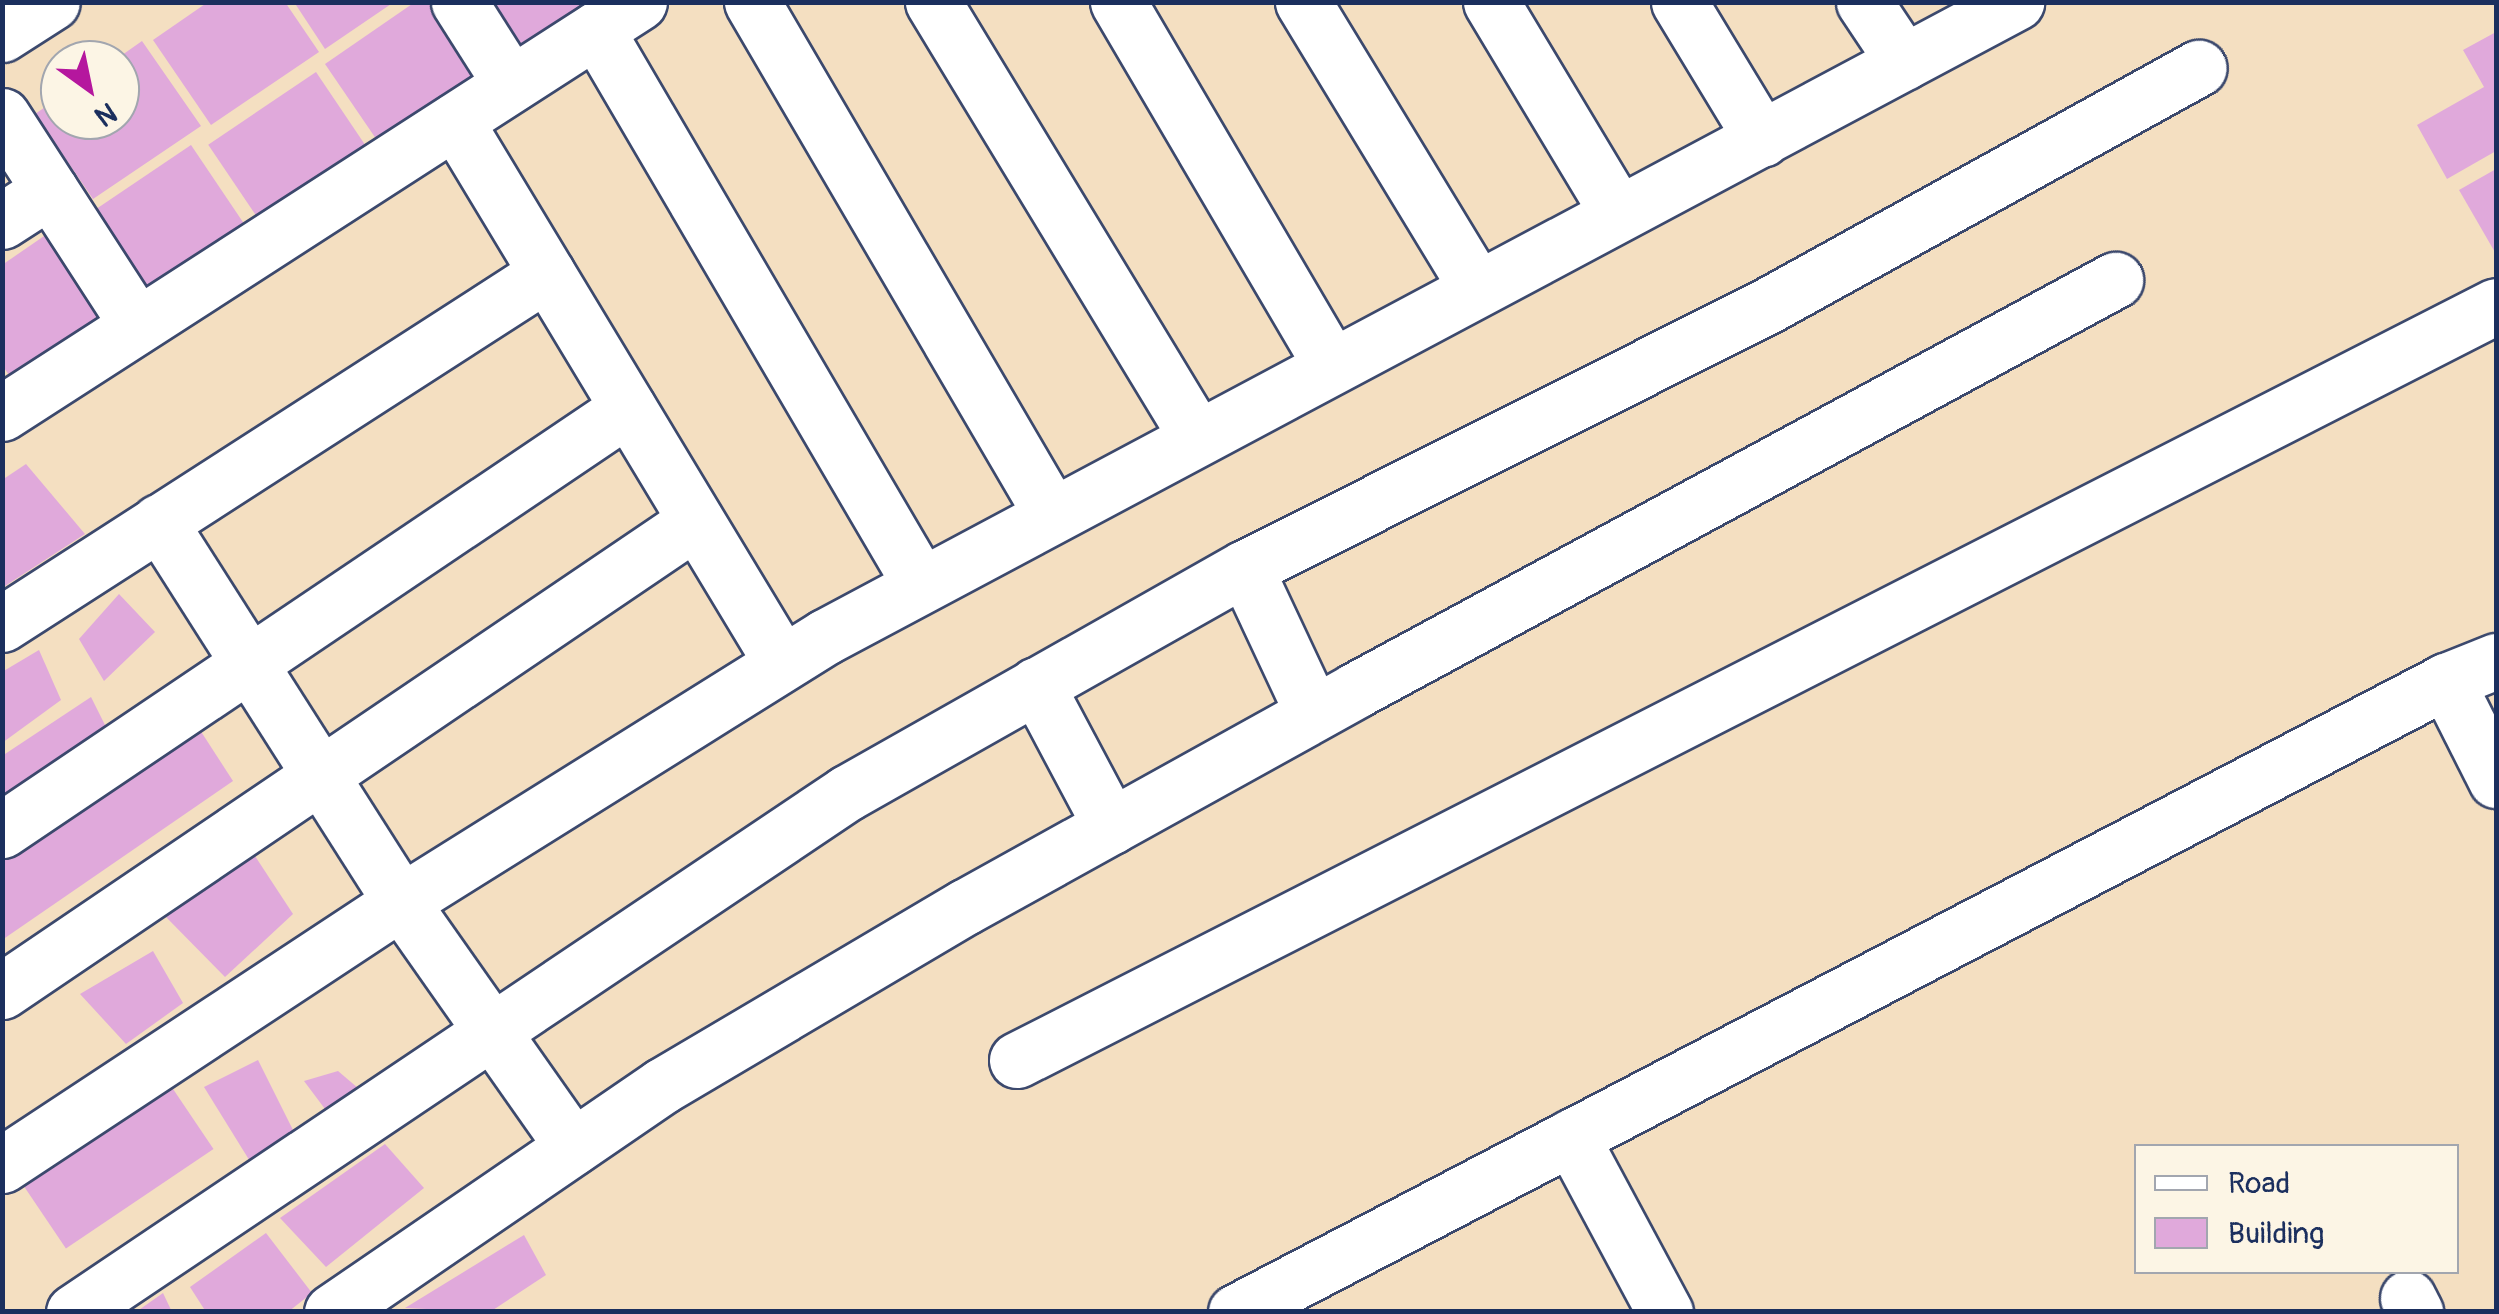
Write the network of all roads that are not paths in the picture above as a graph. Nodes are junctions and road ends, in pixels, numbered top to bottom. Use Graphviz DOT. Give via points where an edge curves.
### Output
graph roads {
  1 [pos="52,2"];
  2 [pos="459,2"];
  3 [pos="752,2"];
  4 [pos="933,2"];
  5 [pos="1118,2"];
  6 [pos="1303,2"];
  7 [pos="1491,2"];
  8 [pos="1678,2"];
  9 [pos="1864,2"];
  10 [pos="2016,2"];
  11 [pos="618,16"];
  12 [pos="2,34"];
  13 [pos="1904,62"];
  14 [pos="2199,68"];
  15 [pos="511,84"];
  16 [pos="2,116"];
  17 [pos="455,120"];
  18 [pos="1762,140"];
  19 [pos="50,190"];
  20 [pos="1617,212"];
  21 [pos="2,221"];
  22 [pos="547,273"];
  23 [pos="2115,280"];
  24 [pos="1477,288"];
  25 [pos="2496,306"];
  26 [pos="136,323"];
  27 [pos="1332,365"];
  28 [pos="628,408"];
  29 [pos="2,413"];
  30 [pos="1197,437"];
  31 [pos="1052,515"];
  32 [pos="696,520"];
  33 [pos="160,522"];
  34 [pos="1245,568"];
  35 [pos="921,586"];
  36 [pos="2,624"];
  37 [pos="2496,662"];
  38 [pos="782,663"];
  39 [pos="246,665"];
  40 [pos="2446,680"];
  41 [pos="1036,685"];
  42 [pos="1313,713"];
  43 [pos="319,773"];
  44 [pos="2496,780"];
  45 [pos="1111,826"];
  46 [pos="2,830"];
  47 [pos="401,902"];
  48 [pos="2,991"];
  49 [pos="492,1032"];
  50 [pos="1017,1060"];
  51 [pos="1571,1137"];
  52 [pos="572,1147"];
  53 [pos="2,1165"];
  54 [pos="74,1312"];
  55 [pos="332,1312"];
  56 [pos="1236,1312"];
  57 [pos="1664,1312"];
  1 -- 12 [label="street"];
  2 -- 15 [label="street"];
  3 -- 31 [label="street"];
  4 -- 30 [label="street"];
  5 -- 27 [label="street"];
  6 -- 24 [label="street"];
  7 -- 20 [label="street"];
  8 -- 18 [label="street"];
  9 -- 13 [label="street"];
  10 -- 13 [label="street"];
  11 -- 15 [label="street"];
  11 -- 35 [label="street"];
  13 -- 18 [label="street"];
  14 -- 34 [label="street" via="1767,306"];
  15 -- 17 [label="street"];
  16 -- 19 [label="street"];
  17 -- 22 [label="street"];
  17 -- 26 [label="street"];
  18 -- 20 [label="street"];
  19 -- 21 [label="street"];
  19 -- 26 [label="street"];
  20 -- 24 [label="street"];
  22 -- 28 [label="street"];
  22 -- 33 [label="street"];
  23 -- 42 [label="street"];
  24 -- 27 [label="street"];
  25 -- 50 [label="street"];
  26 -- 29 [label="street"];
  27 -- 30 [label="street"];
  28 -- 32 [label="street"];
  28 -- 39 [label="street"];
  30 -- 31 [label="street"];
  31 -- 35 [label="street"];
  32 -- 38 [label="street"];
  32 -- 43 [label="street"];
  33 -- 36 [label="street"];
  33 -- 39 [label="street"];
  34 -- 41 [label="street"];
  34 -- 42 [label="street"];
  35 -- 38 [label="street"];
  37 -- 40 [label="street"];
  38 -- 47 [label="street"];
  39 -- 43 [label="street"];
  39 -- 46 [label="street"];
  40 -- 44 [label="street"];
  40 -- 51 [label="street"];
  41 -- 45 [label="street"];
  41 -- 49 [label="street" via="846,792"];
  42 -- 45 [label="street"];
  43 -- 47 [label="street"];
  43 -- 48 [label="street"];
  45 -- 52 [label="street" via="678,1076"];
  47 -- 49 [label="street"];
  47 -- 53 [label="street"];
  49 -- 52 [label="street"];
  49 -- 54 [label="street"];
  51 -- 56 [label="street"];
  51 -- 57 [label="street"];
  52 -- 55 [label="street"];
}
